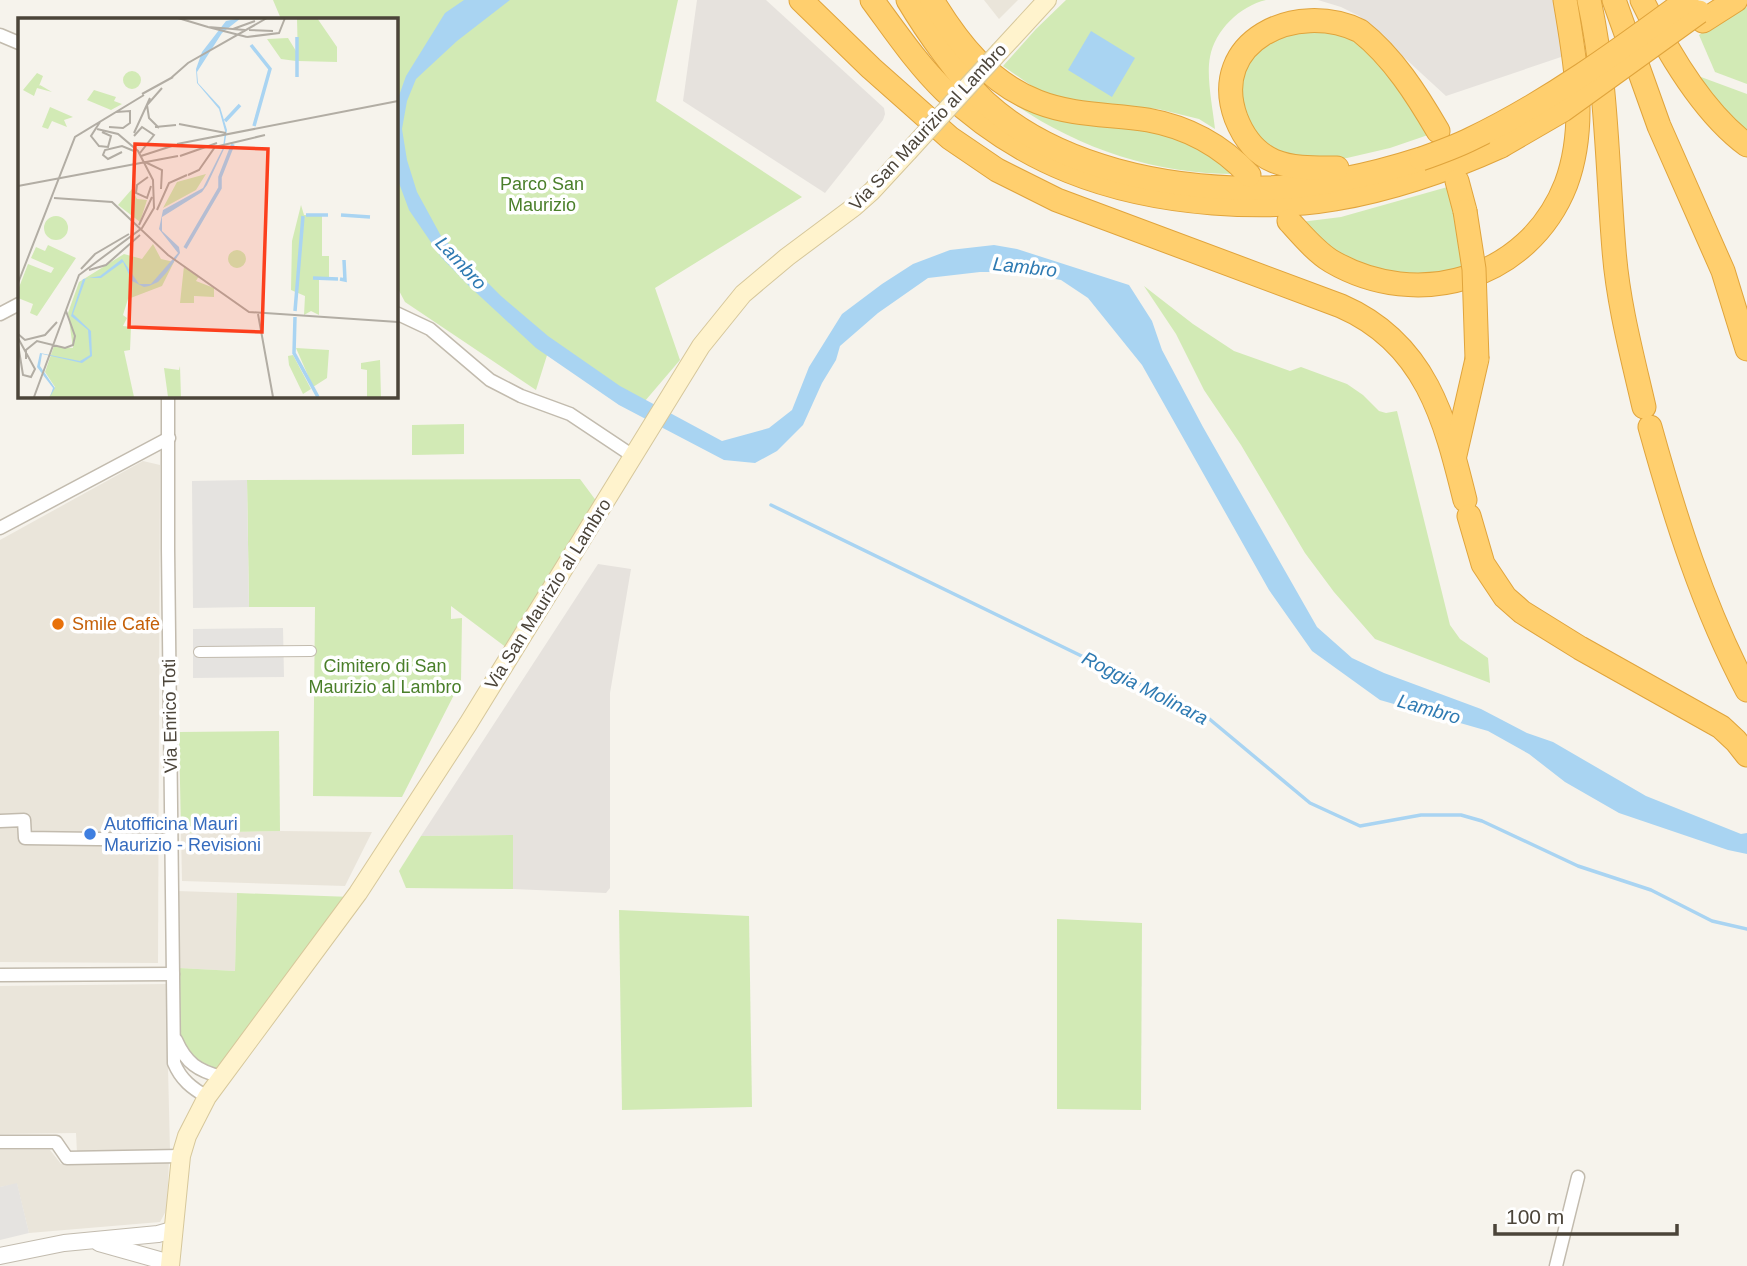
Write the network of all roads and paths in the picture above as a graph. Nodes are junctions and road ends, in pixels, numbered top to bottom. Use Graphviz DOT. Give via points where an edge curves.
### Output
graph roads {
  1 [pos="801,0"];
  2 [pos="872,0"];
  3 [pos="908,0"];
  4 [pos="933,0"];
  5 [pos="1047,0"];
  6 [pos="1565,0"];
  7 [pos="1589,0"];
  8 [pos="1614,0"];
  9 [pos="1642,0"];
  10 [pos="1661,0"];
  11 [pos="1736,0"];
  12 [pos="1700,8"];
  13 [pos="0,35"];
  14 [pos="18,43"];
  15 [pos="1609,58"];
  16 [pos="1438,131"];
  17 [pos="1747,145"];
  18 [pos="1413,156"];
  19 [pos="1249,175"];
  20 [pos="1457,181"];
  21 [pos="1289,221"];
  22 [pos="18,305"];
  23 [pos="397,313"];
  24 [pos="0,314"];
  25 [pos="1747,349"];
  26 [pos="168,397"];
  27 [pos="169,438"];
  28 [pos="633,456"];
  29 [pos="1455,458"];
  30 [pos="0,528"];
  31 [pos="311,651"];
  32 [pos="199,652"];
  33 [pos="1747,690"];
  34 [pos="1747,755"];
  35 [pos="0,821"];
  36 [pos="172,840"];
  37 [pos="173,974"];
  38 [pos="0,975"];
  39 [pos="173,1036"];
  40 [pos="222,1077"];
  41 [pos="207,1097"];
  42 [pos="0,1142"];
  43 [pos="181,1156"];
  44 [pos="1578,1177"];
  45 [pos="172,1230"];
  46 [pos="90,1240"];
  47 [pos="0,1256"];
  48 [pos="170,1265"];
  49 [pos="1556,1266"];
  1 -- 29 [label="highway" via="950,138 997,170 1057,200 1300,289 1370,321 1399,346 1421,376 1443,416"];
  2 -- 12 [label="highway, bridge" via="945,90 1016,144 1107,186 1232,205 1334,200 1462,164 1563,110"];
  3 -- 18 [label="highway" via="985,101 1054,147 1105,166 1193,184 1266,188 1376,173"];
  4 -- 19 [label="highway" via="971,56 1014,90 1061,110 1146,120 1191,132"];
  5 -- 28 [label="main road, Via San Maurizio al Lambro, bridge" via="872,191 743,294 701,346"];
  6 -- 21 [label="highway" via="1577,89 1572,160 1566,184 1543,224 1506,260 1445,283 1391,283 1329,260"];
  7 -- 33 [label="highway" via="1604,106 1619,294 1647,417 1694,573"];
  8 -- 25 [label="highway" via="1659,126 1723,271"];
  9 -- 17 [label="highway" via="1681,71"];
  10 -- 15 [label="highway" via="1621,33"];
  11 -- 12 [label="highway"];
  12 -- 15 [label="highway, bridge"];
  13 -- 14 [label="street"];
  15 -- 18 [label="highway, bridge" via="1470,140"];
  16 -- 18 [label="highway" via="1403,75 1359,30 1339,18 1297,12 1260,28 1244,44 1234,62 1232,107 1252,146 1272,160 1290,166 1337,168"];
  20 -- 29 [label="highway, bridge" via="1474,269 1477,359"];
  22 -- 24 [label="street"];
  23 -- 28 [label="street" via="430,329 490,380 570,414"];
  26 -- 27 [label="street, Via Enrico Toti"];
  27 -- 30 [label="street"];
  27 -- 36 [label="street, Via Enrico Toti"];
  28 -- 40 [label="main road, Via San Maurizio al Lambro" via="358,893"];
  29 -- 34 [label="highway" via="1483,564 1505,597 1580,648 1721,727"];
  31 -- 32 [label="street, Via Enrico Toti"];
  35 -- 36 [label="street" via="23,820 25,838"];
  36 -- 37 [label="street, Via Enrico Toti"];
  37 -- 38 [label="street"];
  37 -- 39 [label="street, Via Enrico Toti"];
  39 -- 40 [label="street" via="195,1068"];
  39 -- 41 [label="street, Via Enrico Toti" via="174,1063 180,1076"];
  40 -- 41 [label="main road, Via San Maurizio al Lambro"];
  41 -- 43 [label="main road, Via San Maurizio al Lambro"];
  42 -- 43 [label="street" via="56,1142 67,1158"];
  43 -- 45 [label="main road, Via San Maurizio al Lambro"];
  44 -- 49 [label="street"];
  45 -- 46 [label="street"];
  45 -- 48 [label="main road, Via San Maurizio al Lambro"];
  46 -- 47 [label="street"];
  46 -- 48 [label="street"];
}
